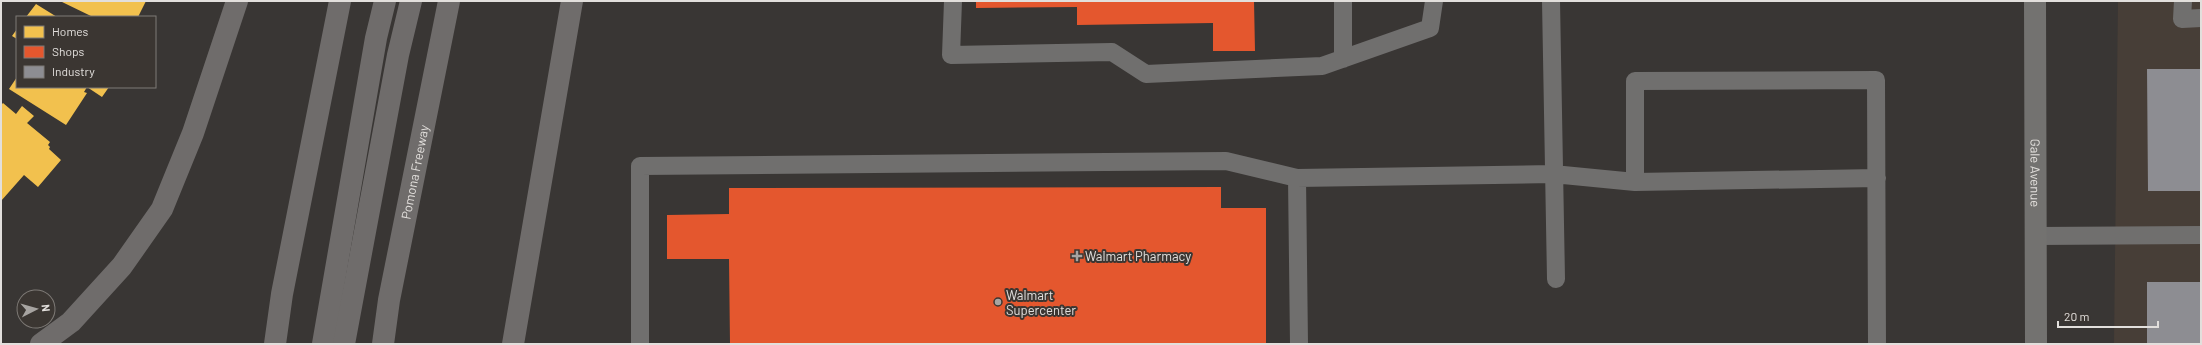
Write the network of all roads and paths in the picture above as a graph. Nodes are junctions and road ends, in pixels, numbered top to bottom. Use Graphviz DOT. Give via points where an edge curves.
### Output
graph roads {
  1 [pos="237,1"];
  2 [pos="340,1"];
  3 [pos="385,1"];
  4 [pos="411,1"];
  5 [pos="449,1"];
  6 [pos="572,1"];
  7 [pos="953,1"];
  8 [pos="1343,1"];
  9 [pos="1434,1"];
  10 [pos="1551,1"];
  11 [pos="2035,1"];
  12 [pos="2182,1"];
  13 [pos="2201,18"];
  14 [pos="1343,59"];
  15 [pos="1553,174"];
  16 [pos="1296,178"];
  17 [pos="1876,178"];
  18 [pos="1635,182"];
  19 [pos="2201,235"];
  20 [pos="2036,236"];
  21 [pos="1556,279"];
  22 [pos="41,344"];
  23 [pos="275,344"];
  24 [pos="323,344"];
  25 [pos="344,344"];
  26 [pos="383,344"];
  27 [pos="513,344"];
  28 [pos="640,344"];
  29 [pos="1299,344"];
  30 [pos="1877,344"];
  31 [pos="2036,344"];
  1 -- 22 [label="highway" via="193,133 162,209 122,266 71,322"];
  2 -- 23 [label="highway" via="282,294"];
  3 -- 24 [label="highway" via="376,38"];
  4 -- 25 [label="highway" via="398,55"];
  5 -- 26 [label="highway, Pomona Freeway" via="389,300"];
  6 -- 27 [label="highway"];
  7 -- 14 [label="lane" via="951,56 1112,52 1146,74 1322,66"];
  8 -- 14 [label="lane"];
  9 -- 14 [label="lane" via="1430,28"];
  10 -- 15 [label="lane"];
  11 -- 20 [label="main road, Gale Avenue"];
  12 -- 13 [label="lane" via="2182,19"];
  15 -- 16 [label="lane"];
  15 -- 18 [label="lane"];
  15 -- 21 [label="lane"];
  16 -- 28 [label="lane" via="1226,161 640,166"];
  16 -- 29 [label="lane"];
  17 -- 18 [label="lane"];
  17 -- 18 [label="lane" via="1876,80 1635,81"];
  17 -- 30 [label="lane"];
  19 -- 20 [label="lane"];
  20 -- 31 [label="main road, Gale Avenue"];
}
